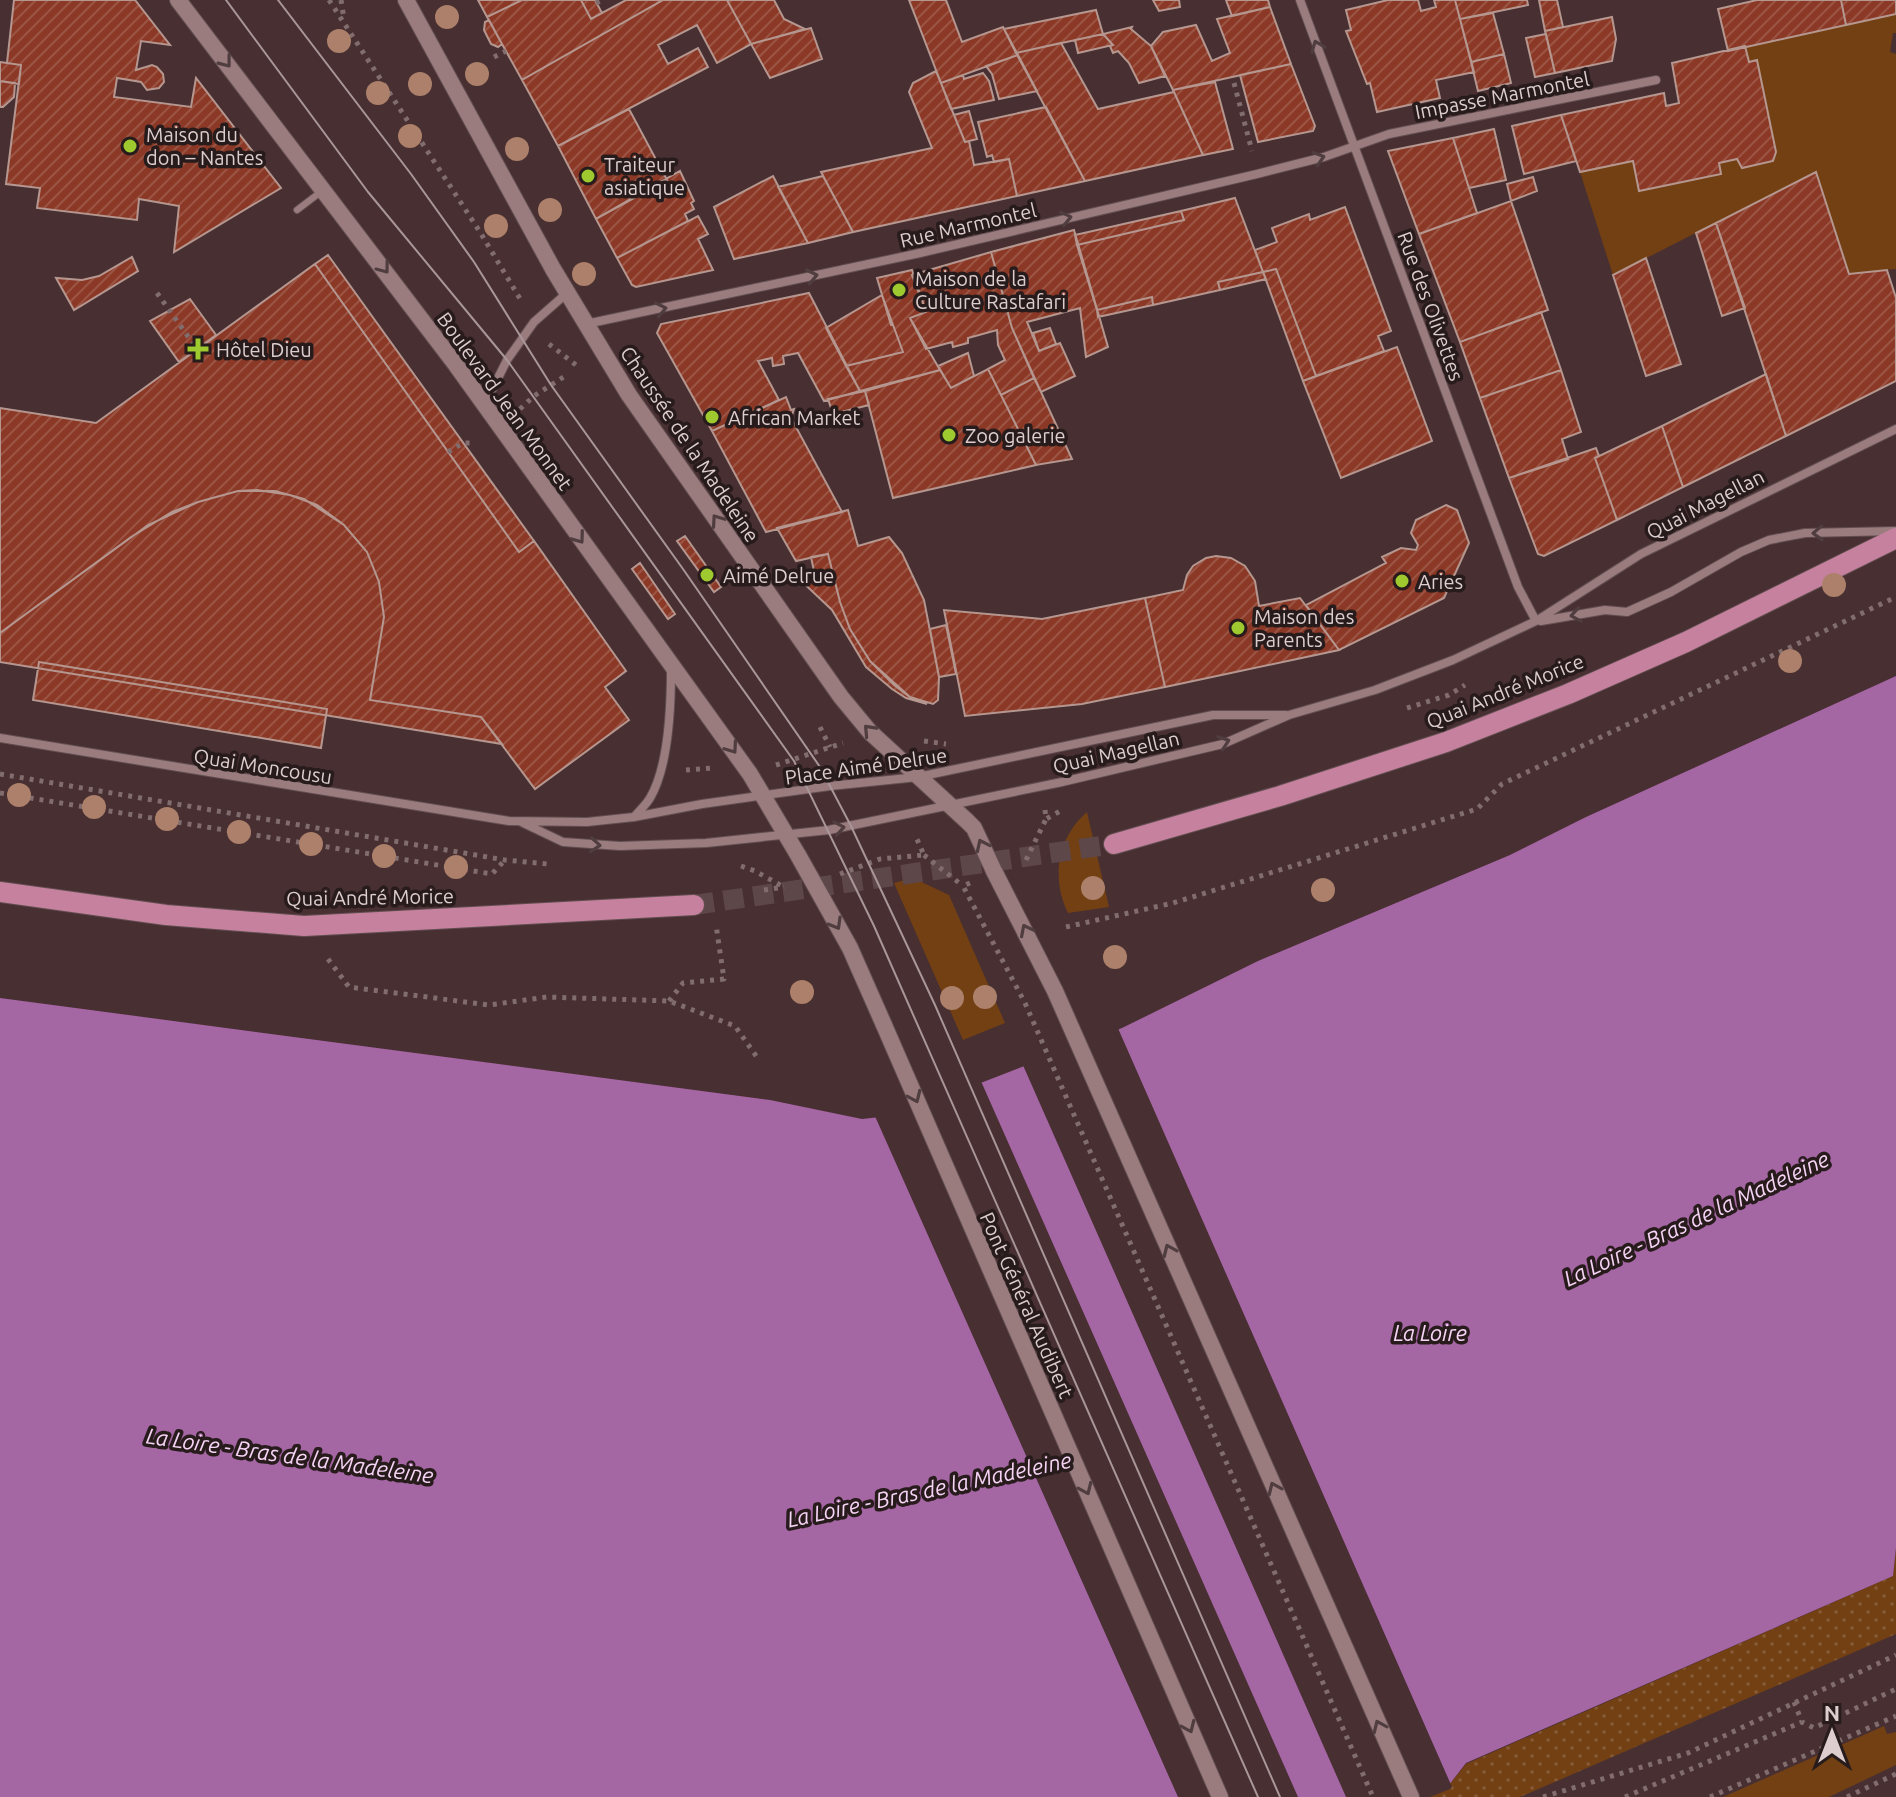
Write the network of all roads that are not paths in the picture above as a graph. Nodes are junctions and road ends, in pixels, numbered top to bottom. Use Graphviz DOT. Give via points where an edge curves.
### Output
graph roads {
  1 [pos="178,0"];
  2 [pos="406,0"];
  3 [pos="1300,0"];
  4 [pos="1656,80"];
  5 [pos="1354,145"];
  6 [pos="324,189"];
  7 [pos="297,210"];
  8 [pos="567,293"];
  9 [pos="586,324"];
  10 [pos="484,406"];
  11 [pos="1896,429"];
  12 [pos="1896,531"];
  13 [pos="1896,538"];
  14 [pos="1536,621"];
  15 [pos="671,665"];
  16 [pos="1289,715"];
  17 [pos="0,738"];
  18 [pos="1033,752"];
  19 [pos="918,777"];
  20 [pos="764,796"];
  21 [pos="702,804"];
  22 [pos="948,807"];
  23 [pos="634,817"];
  24 [pos="521,822"];
  25 [pos="786,834"];
  26 [pos="1114,844"];
  27 [pos="0,892"];
  28 [pos="694,905"];
  29 [pos="1220,1797"];
  30 [pos="1411,1797"];
  1 -- 6 [label="main road, Boulevard Jean Monnet, one-way"];
  2 -- 8 [label="main road, Chaussée de la Madeleine"];
  5 -- 3 [label="street, Rue des Olivettes, one-way"];
  4 -- 5 [label="street, Impasse Marmontel"];
  9 -- 5 [label="street, Rue Marmontel, one-way" via="920,253 1324,157"];
  5 -- 14 [label="street, Rue des Olivettes" via="1518,587"];
  6 -- 7 [label="lane"];
  6 -- 10 [label="main road, Boulevard Jean Monnet, one-way"];
  8 -- 9 [label="main road, Chaussée de la Madeleine"];
  8 -- 10 [label="street" via="534,322"];
  19 -- 9 [label="main road, Chaussée de la Madeleine, one-way" via="841,697 629,395"];
  10 -- 15 [label="main road, Boulevard Jean Monnet, one-way"];
  11 -- 14 [label="street, Quai Magellan" via="1641,554"];
  12 -- 14 [label="street, Quai Magellan, one-way" via="1805,533 1769,540 1627,612 1605,610"];
  13 -- 26 [label="main road, Quai André Morice" via="1568,694 1280,796"];
  14 -- 16 [label="street, Quai Magellan" via="1375,690"];
  15 -- 20 [label="main road, Boulevard Jean Monnet, one-way"];
  15 -- 23 [label="street" via="671,717 661,767 650,798"];
  16 -- 18 [label="street, Quai Magellan" via="1213,715"];
  22 -- 16 [label="street, Quai Magellan, one-way" via="1223,744"];
  17 -- 24 [label="street, Quai Moncousu"];
  18 -- 19 [label="street, Place Aimé Delrue"];
  19 -- 20 [label="street, Place Aimé Delrue"];
  19 -- 22 [label="main road, Chaussée de la Madeleine"];
  20 -- 21 [label="street, Place Aimé Delrue"];
  20 -- 25 [label="main road, Boulevard Jean Monnet"];
  21 -- 23 [label="street, Quai Moncousu"];
  25 -- 22 [label="street, Quai Moncousu, one-way"];
  30 -- 22 [label="main road, Chaussée de la Madeleine, one-way, bridge" via="1055,991 974,828"];
  23 -- 24 [label="street, Quai Moncousu"];
  24 -- 25 [label="street, Quai Moncousu, one-way" via="563,842 620,846"];
  25 -- 29 [label="main road, Pont Général Audibert, one-way, bridge" via="850,948"];
  27 -- 28 [label="main road, Quai André Morice" via="166,915 304,926"];
}
